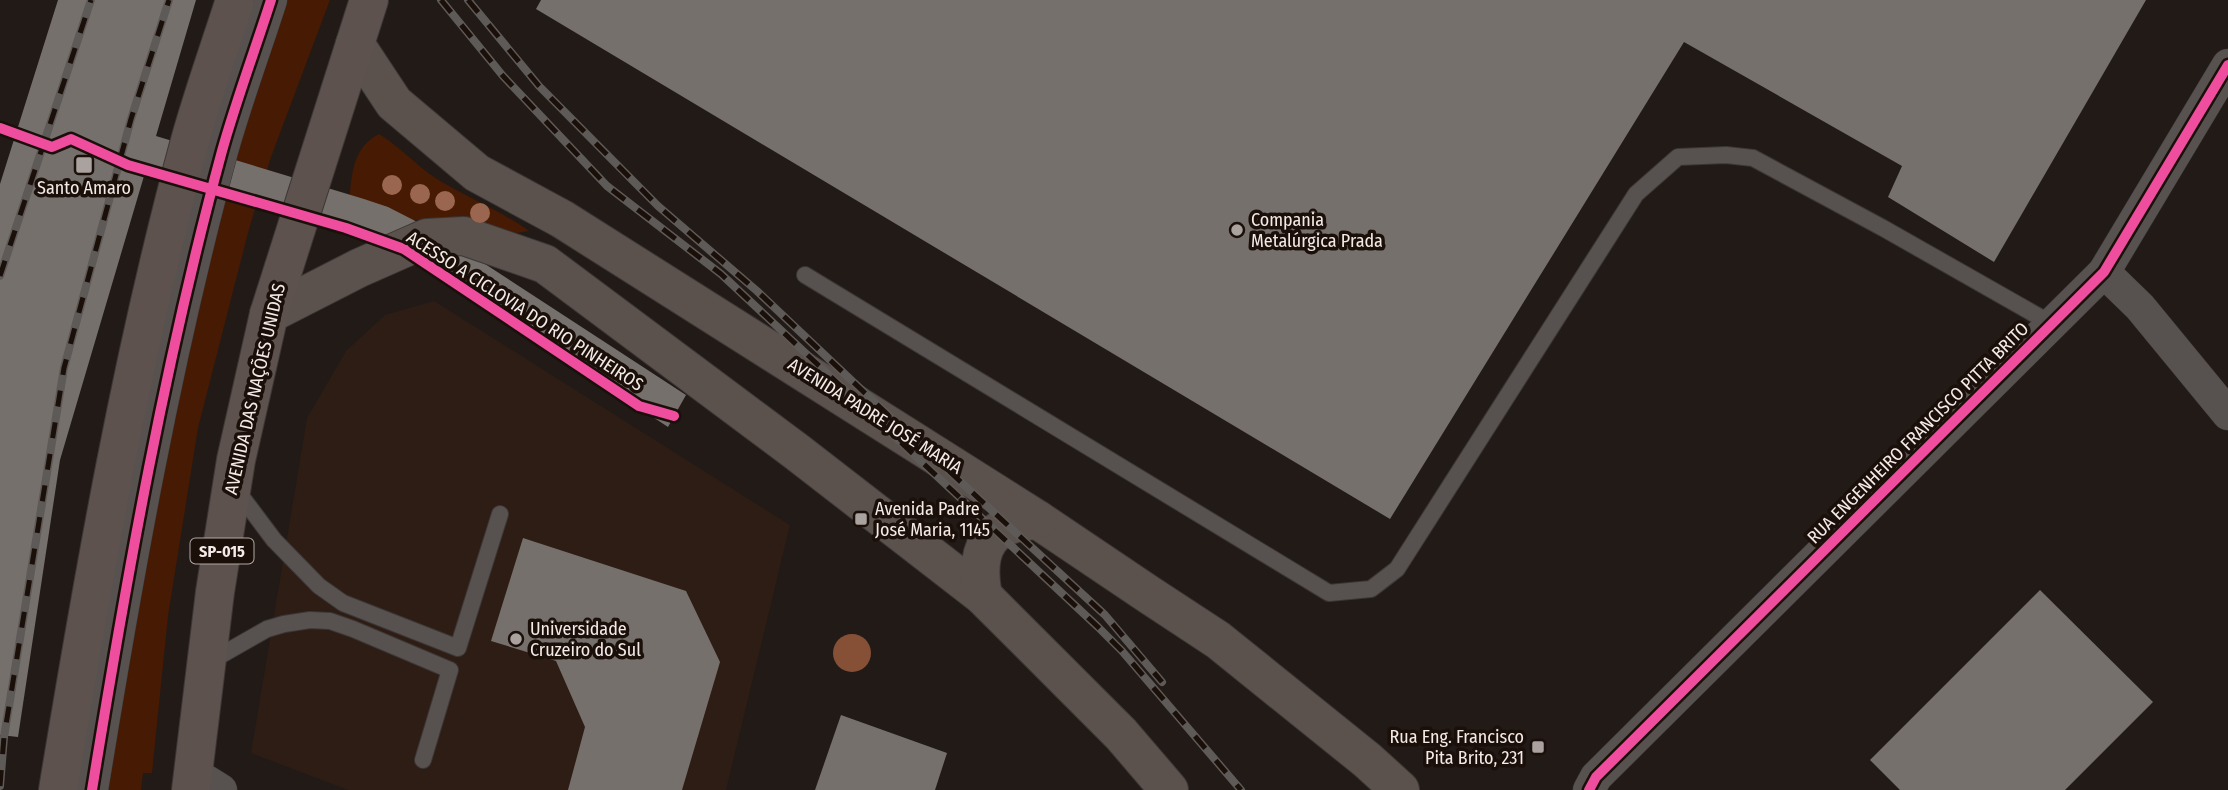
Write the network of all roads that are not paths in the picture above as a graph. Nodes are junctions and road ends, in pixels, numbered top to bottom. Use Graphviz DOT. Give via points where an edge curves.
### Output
graph roads {
  1 [pos="235,0"];
  2 [pos="271,0"];
  3 [pos="369,0"];
  4 [pos="355,44"];
  5 [pos="2228,65"];
  6 [pos="2104,272"];
  7 [pos="805,275"];
  8 [pos="269,314"];
  9 [pos="2052,324"];
  10 [pos="2228,414"];
  11 [pos="232,485"];
  12 [pos="500,514"];
  13 [pos="1038,520"];
  14 [pos="983,596"];
  15 [pos="457,648"];
  16 [pos="206,663"];
  17 [pos="450,670"];
  18 [pos="424,760"];
  19 [pos="201,784"];
  20 [pos="1584,786"];
  21 [pos="58,790"];
  22 [pos="93,790"];
  23 [pos="1169,790"];
  24 [pos="1400,790"];
  1 -- 21 [label="highway" via="191,140 138,350"];
  2 -- 22 [label="street" via="223,150 171,357 120,620"];
  3 -- 4 [label="highway, AVENIDA DAS NAÇÕES UNIDAS / SP-015"];
  4 -- 8 [label="highway, AVENIDA DAS NAÇÕES UNIDAS / SP-015"];
  4 -- 13 [label="main road, AVENIDA PADRE JOSÉ MARIA" via="394,103 477,173 562,219"];
  5 -- 6 [label="street, RUA ENGENHEIRO FRANCISCO PITTA BRITO"];
  6 -- 9 [label="street, RUA ENGENHEIRO FRANCISCO PITTA BRITO"];
  6 -- 10 [label="street" via="2140,307"];
  7 -- 9 [label="lane" via="1329,593 1371,589 1397,569 1636,194 1678,157 1753,158"];
  8 -- 11 [label="highway, AVENIDA DAS NAÇÕES UNIDAS / SP-015"];
  8 -- 14 [label="main road" via="427,239 464,236 545,264"];
  9 -- 20 [label="street, RUA ENGENHEIRO FRANCISCO PITTA BRITO"];
  11 -- 15 [label="lane" via="274,540 319,586 343,603"];
  11 -- 16 [label="highway, AVENIDA DAS NAÇÕES UNIDAS / SP-015"];
  12 -- 15 [label="lane"];
  13 -- 14 [label="main road" via="1002,527 988,540 980,558"];
  13 -- 24 [label="main road, AVENIDA PADRE JOSÉ MARIA" via="1217,640"];
  14 -- 23 [label="main road" via="1121,734"];
  15 -- 17 [label="lane"];
  16 -- 17 [label="lane" via="267,629 310,620 353,629"];
  16 -- 19 [label="highway, AVENIDA DAS NAÇÕES UNIDAS / SP-015"];
  17 -- 18 [label="lane"];
}
